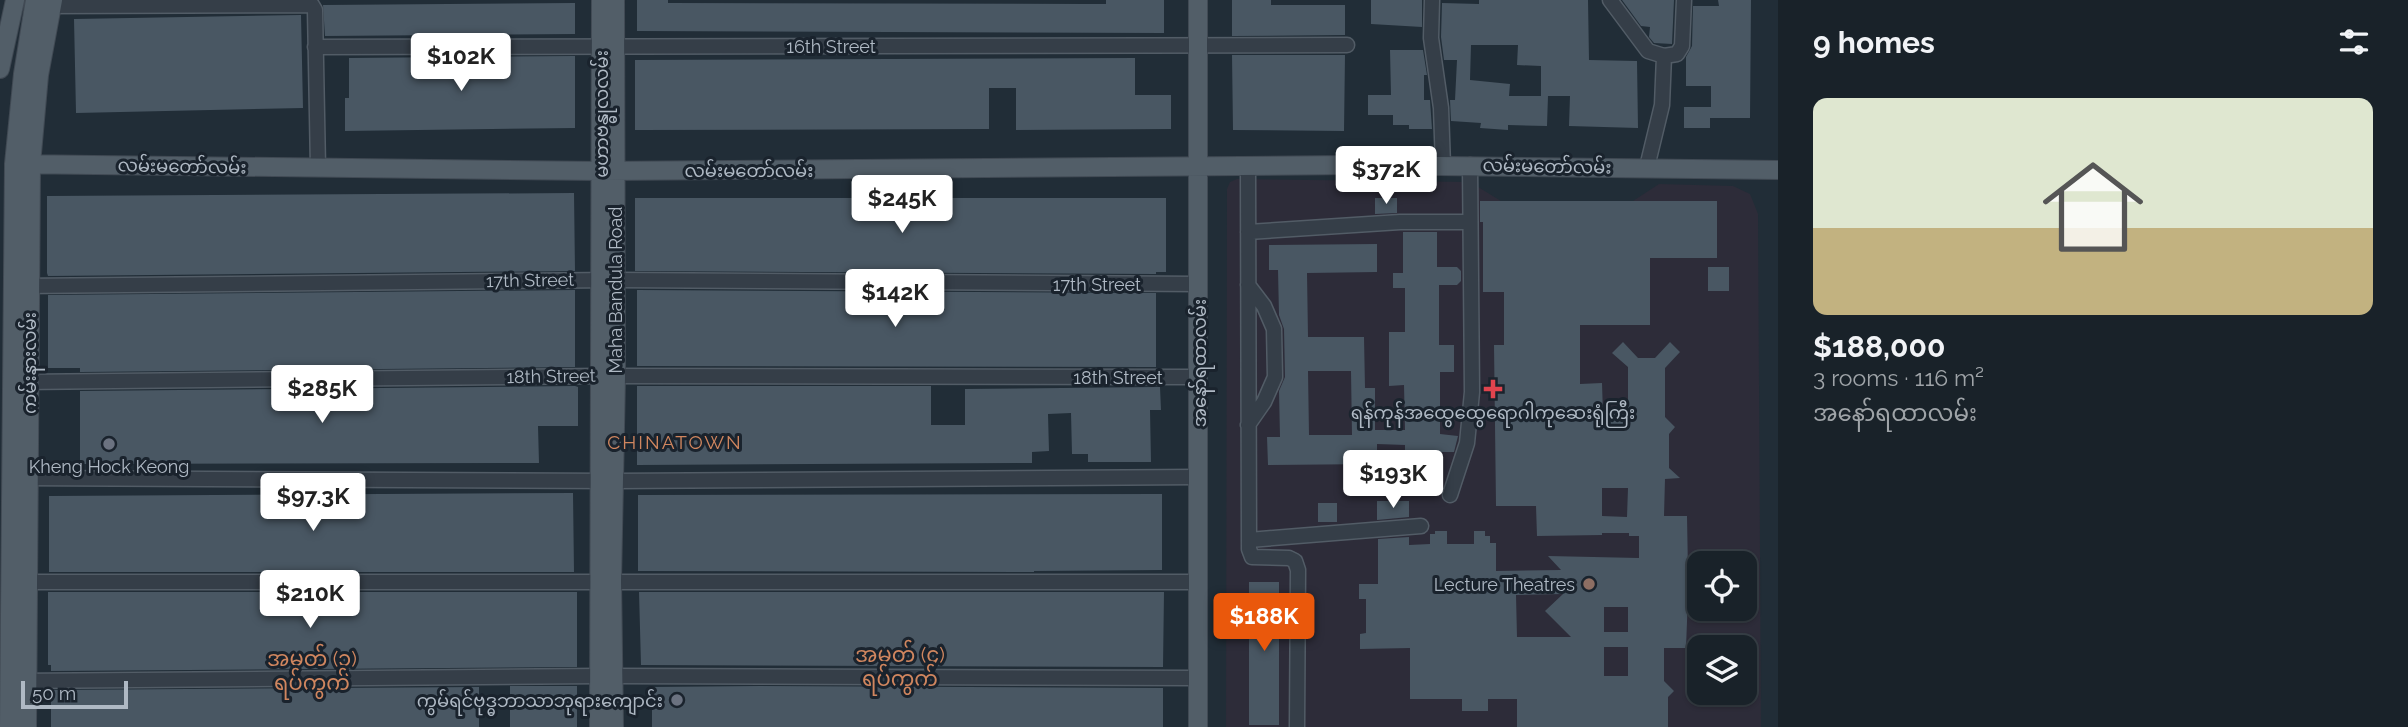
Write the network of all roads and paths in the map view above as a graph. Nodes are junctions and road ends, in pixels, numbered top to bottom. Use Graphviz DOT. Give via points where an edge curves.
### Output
graph roads {
  1 [pos="16,0"];
  2 [pos="601,0"];
  3 [pos="615,0"];
  4 [pos="1198,0"];
  5 [pos="1432,0"];
  6 [pos="1610,0"];
  7 [pos="1684,0"];
  8 [pos="43,3"];
  9 [pos="1198,44"];
  10 [pos="1347,46"];
  11 [pos="315,47"];
  12 [pos="608,48"];
  13 [pos="1664,56"];
  14 [pos="0,69"];
  15 [pos="31,164"];
  16 [pos="1470,165"];
  17 [pos="1199,166"];
  18 [pos="1443,166"];
  19 [pos="1248,167"];
  20 [pos="1647,167"];
  21 [pos="318,168"];
  22 [pos="1778,170"];
  23 [pos="608,171"];
  24 [pos="1470,222"];
  25 [pos="1248,232"];
  26 [pos="607,280"];
  27 [pos="1199,284"];
  28 [pos="1248,285"];
  29 [pos="21,286"];
  30 [pos="608,376"];
  31 [pos="1199,377"];
  32 [pos="20,382"];
  33 [pos="1248,425"];
  34 [pos="1198,477"];
  35 [pos="20,478"];
  36 [pos="608,481"];
  37 [pos="1450,495"];
  38 [pos="1421,526"];
  39 [pos="1249,540"];
  40 [pos="605,581"];
  41 [pos="19,582"];
  42 [pos="1198,582"];
  43 [pos="607,676"];
  44 [pos="1198,678"];
  45 [pos="18,680"];
  46 [pos="9,727"];
  47 [pos="27,727"];
  48 [pos="599,727"];
  49 [pos="614,727"];
  50 [pos="1198,727"];
  51 [pos="1297,727"];
  1 -- 14 [label="main road"];
  2 -- 12 [label="main road, မဟာဗန္ဓုလလမ်း"];
  3 -- 12 [label="main road"];
  4 -- 9 [label="main road, အနော်ရထာလမ်း"];
  5 -- 18 [label="street" via="1431,38"];
  6 -- 13 [label="street" via="1648,51"];
  7 -- 13 [label="street" via="1682,46 1677,54"];
  8 -- 11 [label="street" via="308,4 315,10"];
  8 -- 15 [label="main road, ကမ်းနားလမ်း"];
  8 -- 15 [label="main road, ကမ်းနားလမ်း" via="23,74"];
  9 -- 10 [label="street, 16th Street"];
  9 -- 12 [label="street, 16th Street"];
  9 -- 17 [label="main road, အနော်ရထာလမ်း"];
  11 -- 12 [label="street, 16th Street"];
  11 -- 21 [label="street"];
  12 -- 23 [label="main road, မဟာဗန္ဓုလလမ်း"];
  13 -- 20 [label="street" via="1662,105"];
  15 -- 21 [label="main road, လမ်းမတော်လမ်း"];
  15 -- 29 [label="main road, ကမ်းနားလမ်း"];
  15 -- 29 [label="main road, ကမ်းနားလမ်း"];
  16 -- 18 [label="main road, လမ်းမတော်လမ်း"];
  16 -- 20 [label="main road, လမ်းမတော်လမ်း"];
  16 -- 24 [label="street"];
  17 -- 19 [label="main road, လမ်းမတော်လမ်း"];
  17 -- 23 [label="main road, လမ်းမတော်လမ်း"];
  17 -- 27 [label="main road, အနော်ရထာလမ်း"];
  18 -- 19 [label="main road, လမ်းမတော်လမ်း"];
  19 -- 25 [label="street"];
  20 -- 22 [label="main road, လမ်းမတော်လမ်း"];
  21 -- 23 [label="main road, လမ်းမတော်လမ်း"];
  23 -- 26 [label="main road, မဟာဗန္ဓုလလမ်း"];
  24 -- 25 [label="street"];
  24 -- 37 [label="street" via="1472,392 1467,443"];
  25 -- 28 [label="street"];
  26 -- 27 [label="street, 17th Street"];
  26 -- 29 [label="street, 17th Street"];
  26 -- 30 [label="main road, မဟာဗန္ဓုလလမ်း"];
  27 -- 31 [label="main road, အနော်ရထာလမ်း"];
  28 -- 33 [label="street"];
  28 -- 33 [label="street" via="1274,328 1275,365 1264,402"];
  29 -- 32 [label="main road, ကမ်းနားလမ်း"];
  30 -- 31 [label="street, 18th Street"];
  30 -- 32 [label="street, 18th Street"];
  30 -- 36 [label="main road, မဟာဗန္ဓုလလမ်း"];
  31 -- 34 [label="main road, အနော်ရထာလမ်း"];
  32 -- 35 [label="main road, ကမ်းနားလမ်း"];
  33 -- 39 [label="street"];
  34 -- 36 [label="street"];
  34 -- 42 [label="main road, အနော်ရထာလမ်း"];
  35 -- 36 [label="street"];
  35 -- 41 [label="main road, ကမ်းနားလမ်း"];
  36 -- 40 [label="main road"];
  38 -- 39 [label="street"];
  39 -- 51 [label="street" via="1252,556 1289,558 1298,570"];
  40 -- 41 [label="street"];
  40 -- 42 [label="street"];
  40 -- 43 [label="main road"];
  41 -- 45 [label="main road, ကမ်းနားလမ်း"];
  42 -- 44 [label="main road, အနော်ရထာလမ်း"];
  43 -- 44 [label="street"];
  43 -- 45 [label="street"];
  43 -- 48 [label="main road"];
  43 -- 49 [label="main road"];
  44 -- 50 [label="main road, အနော်ရထာလမ်း"];
  45 -- 46 [label="main road, ကမ်းနားလမ်း"];
  45 -- 47 [label="main road, ကမ်းနားလမ်း"];
}
